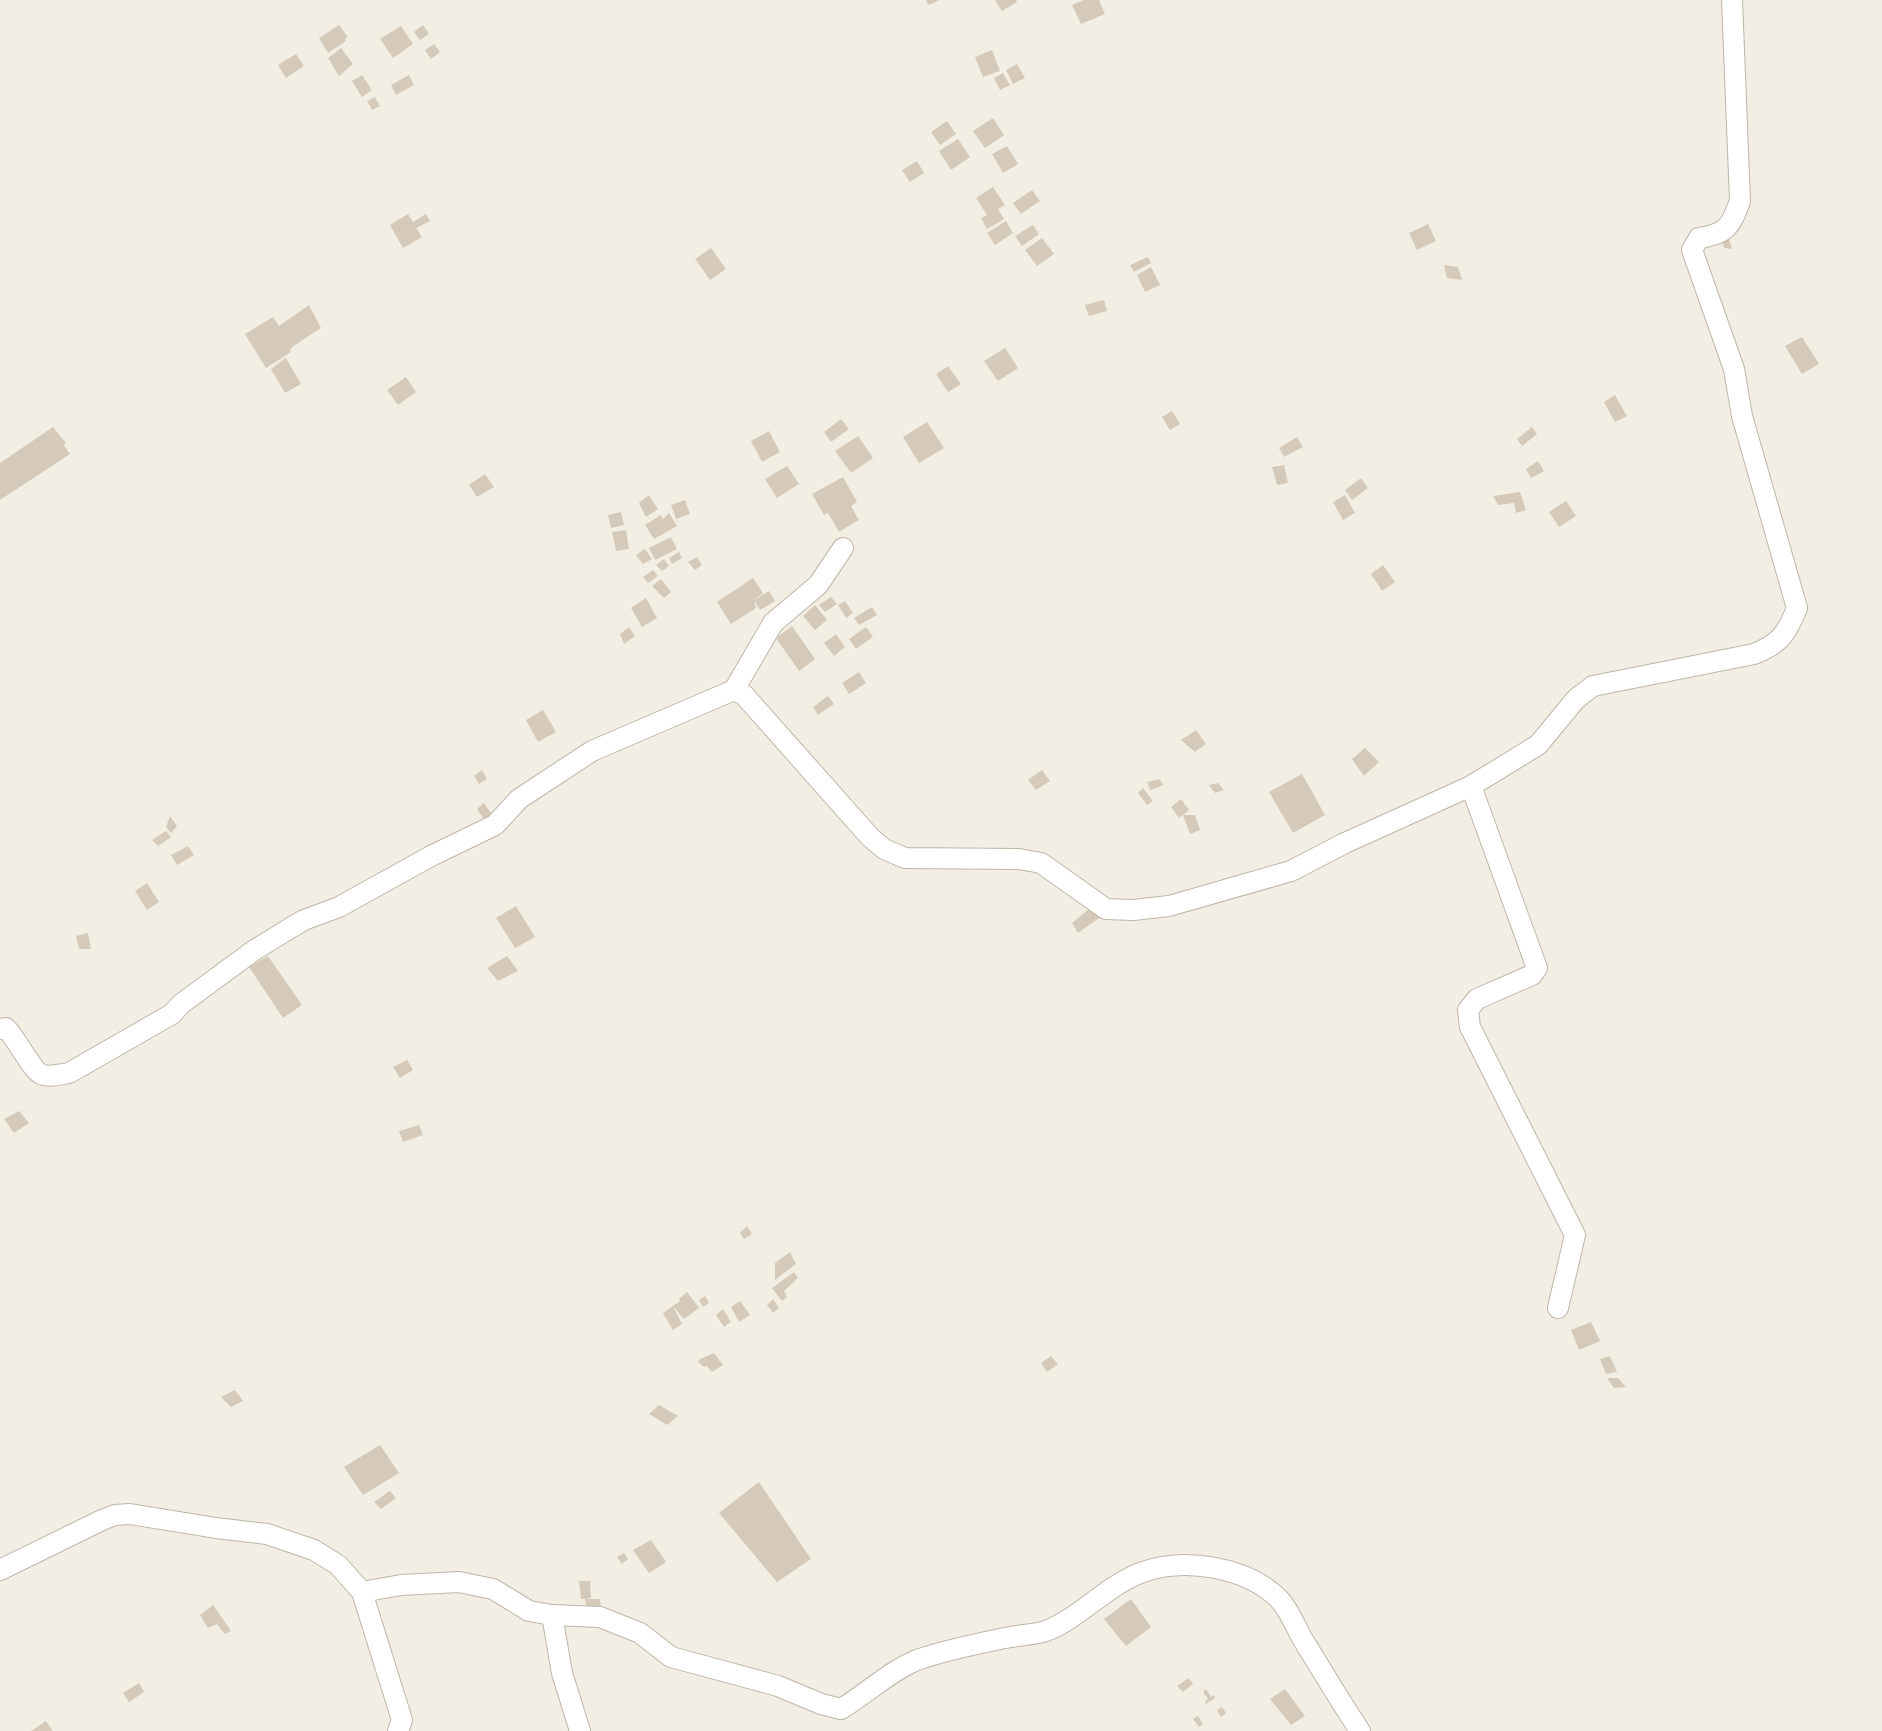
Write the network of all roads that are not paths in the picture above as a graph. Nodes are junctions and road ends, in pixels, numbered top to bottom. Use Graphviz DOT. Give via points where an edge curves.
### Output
graph roads {
  1 [pos="1732,0"];
  2 [pos="843,548"];
  3 [pos="734,690"];
  4 [pos="1471,786"];
  5 [pos="0,1029"];
  6 [pos="1558,1308"];
  7 [pos="0,1570"];
  8 [pos="362,1592"];
  9 [pos="552,1615"];
  10 [pos="398,1731"];
  11 [pos="580,1731"];
  12 [pos="1360,1731"];
  1 -- 4 [label="street" via="1740,201 1724,231 1699,238 1692,250 1734,369 1742,416 1797,608 1790,626 1772,647 1754,654 1593,686 1576,699 1538,745"];
  2 -- 3 [label="street" via="818,585 773,623"];
  3 -- 4 [label="street" via="744,695 884,849 905,858 1019,859 1041,863 1107,909 1169,906 1291,871"];
  3 -- 5 [label="street" via="592,751 519,799 495,825 339,908 304,920 253,951 172,1014 69,1073 40,1074 14,1036 6,1028"];
  4 -- 6 [label="street" via="1537,968 1532,975 1477,999 1468,1010 1470,1027 1575,1235"];
  7 -- 8 [label="street" via="102,1520 130,1514 267,1534 314,1550 338,1565"];
  8 -- 9 [label="street" via="459,1582 493,1589 529,1611"];
  8 -- 10 [label="street" via="402,1720"];
  9 -- 11 [label="street" via="562,1673"];
  9 -- 12 [label="street" via="600,1617 640,1633 671,1657 778,1686 841,1709 916,1660 1046,1631 1143,1571 1207,1566 1260,1584 1280,1600"];
}
